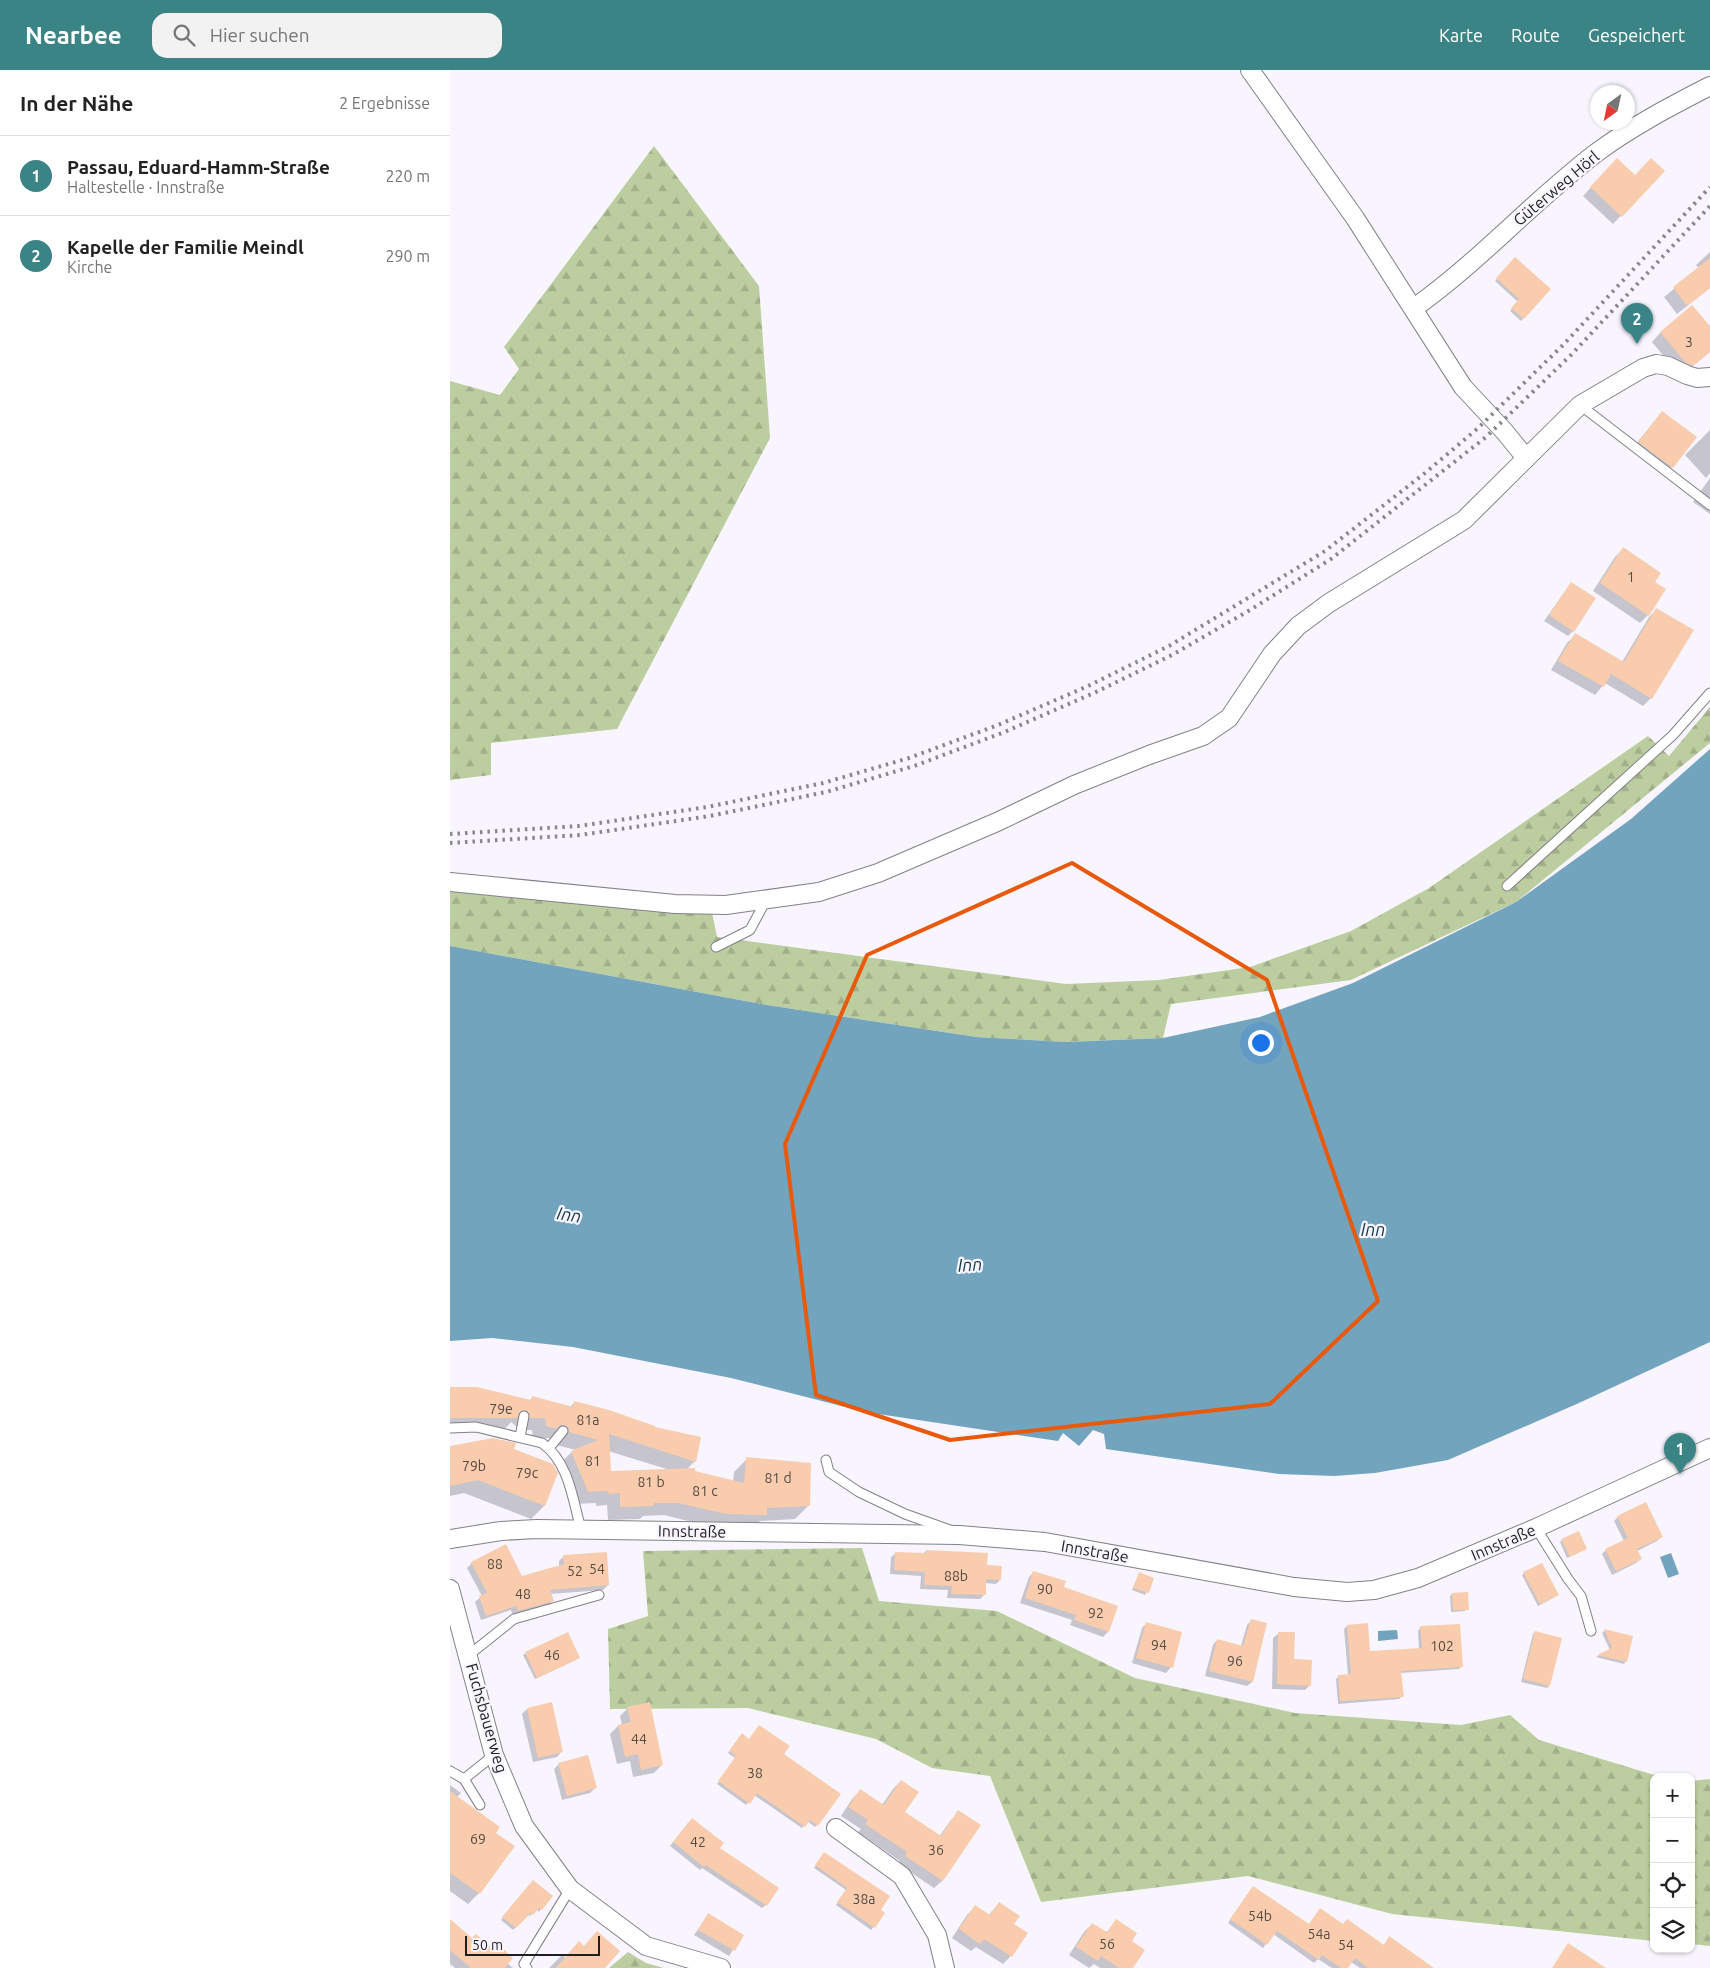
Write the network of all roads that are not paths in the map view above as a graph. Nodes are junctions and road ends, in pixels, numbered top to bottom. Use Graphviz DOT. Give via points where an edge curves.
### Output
graph roads {
  1 [pos="1250,70"];
  2 [pos="1710,86"];
  3 [pos="1414,308"];
  4 [pos="1710,377"];
  5 [pos="1580,405"];
  6 [pos="1526,458"];
  7 [pos="1710,505"];
  8 [pos="1710,693"];
  9 [pos="450,882"];
  10 [pos="1507,886"];
  11 [pos="766,900"];
  12 [pos="716,947"];
  13 [pos="524,1416"];
  14 [pos="450,1428"];
  15 [pos="563,1432"];
  16 [pos="520,1437"];
  17 [pos="549,1448"];
  18 [pos="1710,1448"];
  19 [pos="826,1460"];
  20 [pos="1536,1528"];
  21 [pos="582,1530"];
  22 [pos="959,1535"];
  23 [pos="450,1539"];
  24 [pos="450,1589"];
  25 [pos="598,1596"];
  26 [pos="1591,1632"];
  27 [pos="469,1655"];
  28 [pos="494,1755"];
  29 [pos="450,1771"];
  30 [pos="464,1779"];
  31 [pos="480,1805"];
  32 [pos="836,1828"];
  33 [pos="570,1889"];
  34 [pos="527,1968"];
  35 [pos="721,1968"];
  36 [pos="945,1968"];
  1 -- 3 [label="street"];
  2 -- 3 [label="street, Güterweg Hörl" via="1653,116 1596,153 1439,291"];
  3 -- 6 [label="street" via="1463,386"];
  4 -- 5 [label="street" via="1697,378 1656,364 1642,368"];
  5 -- 6 [label="street"];
  5 -- 7 [label="lane"];
  6 -- 11 [label="street" via="1464,520 1298,626 1272,654 1229,718 1203,736 1074,785 878,873 819,892"];
  8 -- 10 [label="lane" via="1673,735"];
  9 -- 11 [label="street" via="675,904 726,905"];
  11 -- 12 [label="lane" via="750,930"];
  13 -- 16 [label="lane"];
  14 -- 16 [label="lane" via="476,1427"];
  15 -- 17 [label="lane"];
  16 -- 17 [label="lane"];
  17 -- 21 [label="lane" via="563,1467"];
  18 -- 20 [label="street, Innstraße"];
  19 -- 22 [label="lane" via="829,1472 859,1492"];
  20 -- 22 [label="street, Innstraße" via="1418,1578 1374,1590 1347,1592 1294,1587 1045,1542"];
  20 -- 26 [label="lane" via="1581,1596"];
  21 -- 22 [label="street, Innstraße"];
  21 -- 23 [label="street, Innstraße" via="501,1531"];
  24 -- 27 [label="street, Fuchsbauerweg"];
  25 -- 27 [label="lane, Fuchsbauerweg" via="514,1619"];
  27 -- 28 [label="street, Fuchsbauerweg"];
  28 -- 30 [label="lane"];
  28 -- 33 [label="street, Fuchsbauerweg" via="524,1826"];
  29 -- 30 [label="lane"];
  30 -- 31 [label="lane"];
  32 -- 36 [label="street" via="902,1876 937,1935"];
  33 -- 34 [label="lane" via="524,1964"];
  33 -- 35 [label="street, Fuchsbauerweg" via="646,1946"];
}
